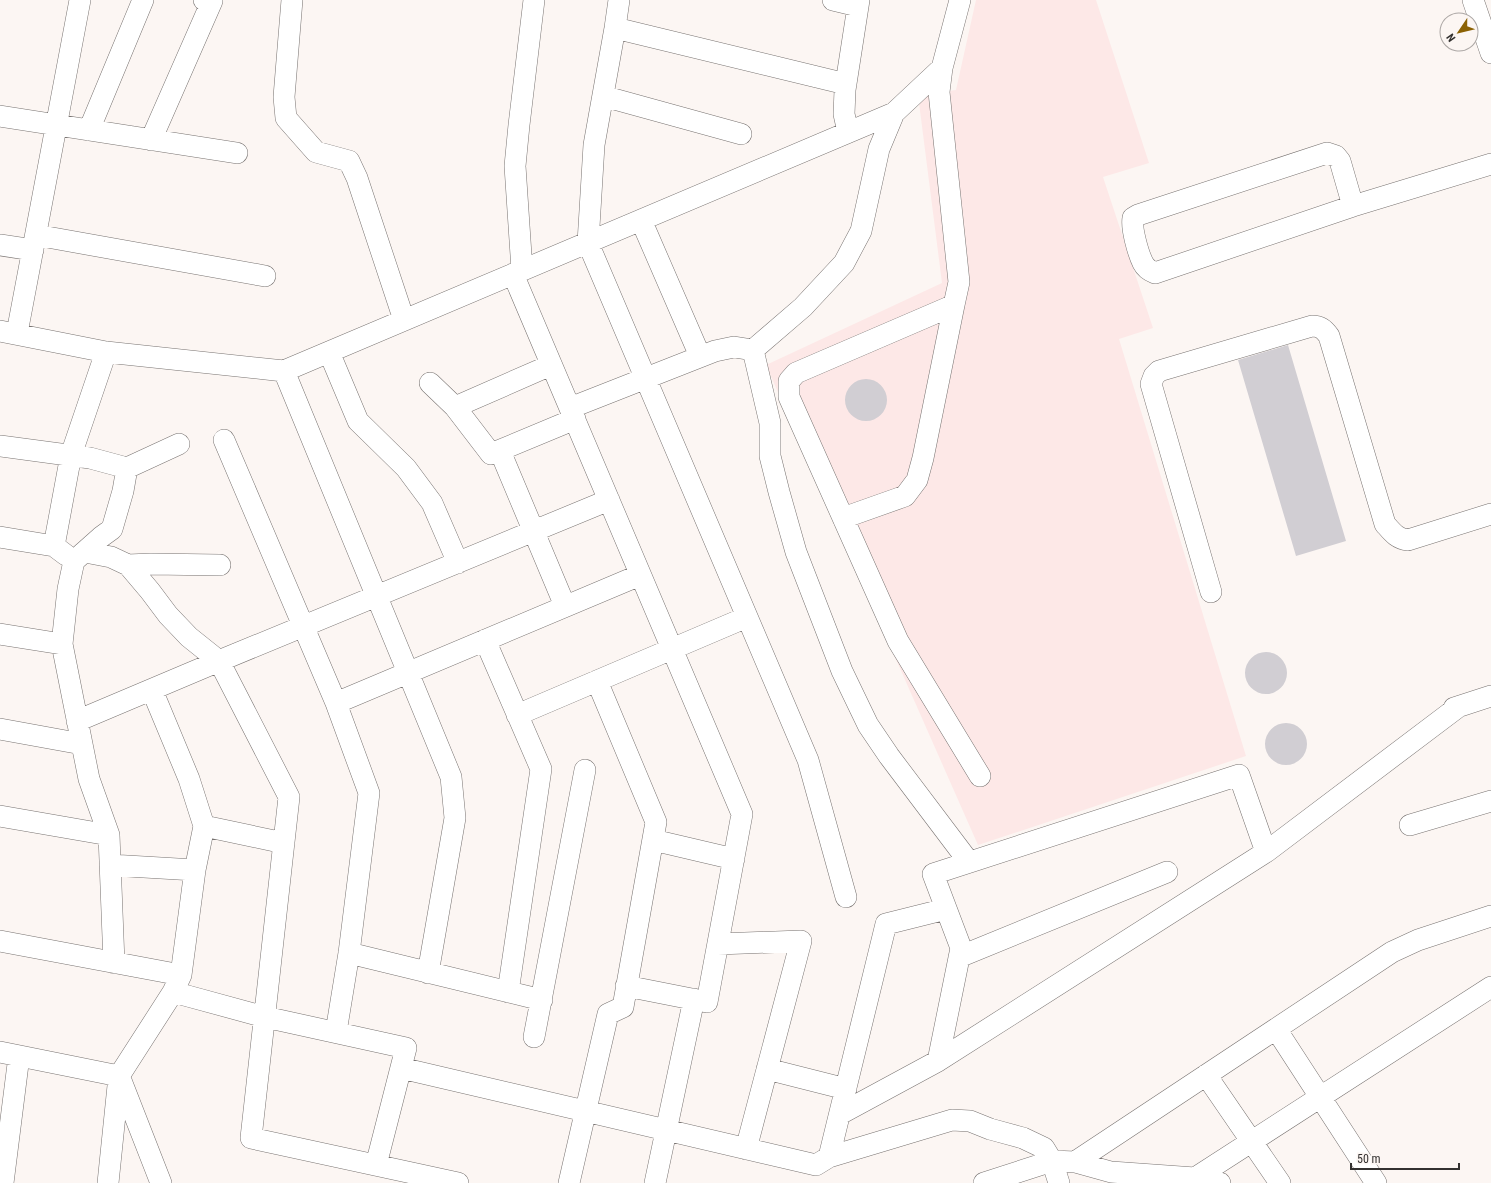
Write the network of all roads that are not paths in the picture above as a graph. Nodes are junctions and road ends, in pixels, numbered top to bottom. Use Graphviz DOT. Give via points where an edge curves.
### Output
graph roads {
  1 [pos="80,0"];
  2 [pos="143,0"];
  3 [pos="204,0"];
  4 [pos="292,0"];
  5 [pos="534,0"];
  6 [pos="619,0"];
  7 [pos="833,0"];
  8 [pos="960,0"];
  9 [pos="1473,0"];
  10 [pos="858,3"];
  11 [pos="615,28"];
  12 [pos="1491,52"];
  13 [pos="942,68"];
  14 [pos="846,84"];
  15 [pos="603,96"];
  16 [pos="894,112"];
  17 [pos="0,116"];
  18 [pos="56,125"];
  19 [pos="89,130"];
  20 [pos="848,132"];
  21 [pos="741,134"];
  22 [pos="151,140"];
  23 [pos="237,153"];
  24 [pos="1491,164"];
  25 [pos="1353,206"];
  26 [pos="641,220"];
  27 [pos="588,242"];
  28 [pos="34,243"];
  29 [pos="0,245"];
  30 [pos="517,272"];
  31 [pos="265,276"];
  32 [pos="954,305"];
  33 [pos="404,320"];
  34 [pos="8,332"];
  35 [pos="753,350"];
  36 [pos="106,352"];
  37 [pos="329,352"];
  38 [pos="700,356"];
  39 [pos="552,365"];
  40 [pos="284,371"];
  41 [pos="646,378"];
  42 [pos="430,383"];
  43 [pos="455,407"];
  44 [pos="572,414"];
  45 [pos="224,440"];
  46 [pos="179,444"];
  47 [pos="0,446"];
  48 [pos="500,451"];
  49 [pos="71,455"];
  50 [pos="127,468"];
  51 [pos="609,500"];
  52 [pos="1491,514"];
  53 [pos="843,518"];
  54 [pos="112,529"];
  55 [pos="533,531"];
  56 [pos="0,537"];
  57 [pos="54,546"];
  58 [pos="80,556"];
  59 [pos="119,561"];
  60 [pos="458,563"];
  61 [pos="220,564"];
  62 [pos="640,575"];
  63 [pos="1211,592"];
  64 [pos="377,596"];
  65 [pos="565,606"];
  66 [pos="747,617"];
  67 [pos="303,626"];
  68 [pos="0,634"];
  69 [pos="485,640"];
  70 [pos="62,644"];
  71 [pos="672,649"];
  72 [pos="219,661"];
  73 [pos="408,672"];
  74 [pos="597,681"];
  75 [pos="152,690"];
  76 [pos="1491,696"];
  77 [pos="336,703"];
  78 [pos="517,715"];
  79 [pos="78,721"];
  80 [pos="0,729"];
  81 [pos="82,744"];
  82 [pos="585,770"];
  83 [pos="980,776"];
  84 [pos="1491,801"];
  85 [pos="0,816"];
  86 [pos="1410,825"];
  87 [pos="204,826"];
  88 [pos="109,835"];
  89 [pos="653,840"];
  90 [pos="284,844"];
  91 [pos="1266,852"];
  92 [pos="734,858"];
  93 [pos="969,862"];
  94 [pos="110,865"];
  95 [pos="195,870"];
  96 [pos="1167,872"];
  97 [pos="846,897"];
  98 [pos="946,908"];
  99 [pos="1491,916"];
  100 [pos="0,941"];
  101 [pos="718,944"];
  102 [pos="349,953"];
  103 [pos="959,956"];
  104 [pos="114,963"];
  105 [pos="428,973"];
  106 [pos="177,983"];
  107 [pos="626,986"];
  108 [pos="1491,987"];
  109 [pos="508,992"];
  110 [pos="542,1000"];
  111 [pos="694,1000"];
  112 [pos="264,1017"];
  113 [pos="1276,1029"];
  114 [pos="336,1032"];
  115 [pos="534,1037"];
  116 [pos="10,1054"];
  117 [pos="938,1061"];
  118 [pos="401,1068"];
  119 [pos="767,1069"];
  120 [pos="1206,1075"];
  121 [pos="119,1076"];
  122 [pos="846,1089"];
  123 [pos="1320,1097"];
  124 [pos="586,1111"];
  125 [pos="840,1114"];
  126 [pos="666,1130"];
  127 [pos="1251,1142"];
  128 [pos="746,1148"];
  129 [pos="830,1157"];
  130 [pos="1052,1161"];
  131 [pos="1075,1162"];
  132 [pos="376,1165"];
  133 [pos="1112,1177"];
  134 [pos="1195,1178"];
  135 [pos="3,1183"];
  136 [pos="108,1183"];
  137 [pos="162,1183"];
  138 [pos="458,1183"];
  139 [pos="570,1183"];
  140 [pos="654,1183"];
  141 [pos="984,1183"];
  142 [pos="1059,1183"];
  143 [pos="1220,1183"];
  144 [pos="1280,1183"];
  145 [pos="1376,1183"];
  1 -- 18 [label="street"];
  2 -- 19 [label="street"];
  3 -- 22 [label="street" via="212,1"];
  4 -- 33 [label="street" via="284,97 286,118 316,152 349,161 357,178"];
  5 -- 30 [label="street" via="515,166"];
  6 -- 11 [label="street"];
  7 -- 10 [label="street"];
  8 -- 13 [label="street"];
  9 -- 12 [label="street"];
  10 -- 14 [label="street"];
  11 -- 14 [label="street"];
  11 -- 15 [label="street"];
  13 -- 16 [label="street"];
  13 -- 32 [label="street" via="939,92 959,282"];
  14 -- 20 [label="street" via="844,114"];
  15 -- 21 [label="street"];
  15 -- 27 [label="street" via="594,146"];
  16 -- 20 [label="street"];
  16 -- 35 [label="street" via="879,149 861,232 844,263 803,307"];
  17 -- 18 [label="street"];
  18 -- 19 [label="street"];
  18 -- 28 [label="street"];
  19 -- 22 [label="street"];
  20 -- 26 [label="street"];
  22 -- 23 [label="street"];
  24 -- 25 [label="street"];
  25 -- 25 [label="street" via="1340,161 1336,156 1327,153 1138,214 1133,218 1132,226 1143,263 1148,270 1155,273"];
  26 -- 27 [label="street"];
  26 -- 38 [label="street"];
  27 -- 30 [label="street"];
  27 -- 41 [label="street"];
  28 -- 29 [label="street"];
  28 -- 31 [label="street"];
  28 -- 34 [label="street"];
  30 -- 33 [label="street"];
  30 -- 39 [label="street"];
  32 -- 53 [label="street" via="917,480 905,496"];
  32 -- 53 [label="street" via="796,373 789,381 789,397"];
  33 -- 37 [label="street"];
  34 -- 36 [label="street"];
  35 -- 38 [label="street" via="734,347"];
  35 -- 93 [label="street" via="770,423 770,456 779,492 796,552 842,671 868,725"];
  36 -- 40 [label="street"];
  36 -- 49 [label="street"];
  37 -- 40 [label="street"];
  37 -- 60 [label="street" via="358,421 406,468 432,503"];
  38 -- 41 [label="street"];
  39 -- 43 [label="street"];
  39 -- 44 [label="street"];
  40 -- 64 [label="street"];
  41 -- 44 [label="street"];
  41 -- 66 [label="street"];
  42 -- 43 [label="street"];
  43 -- 48 [label="street" via="491,454"];
  44 -- 48 [label="street"];
  44 -- 51 [label="street"];
  45 -- 67 [label="street"];
  46 -- 50 [label="street"];
  47 -- 49 [label="street"];
  48 -- 55 [label="street"];
  49 -- 50 [label="street"];
  49 -- 57 [label="street"];
  50 -- 54 [label="street"];
  51 -- 55 [label="street"];
  51 -- 62 [label="street"];
  52 -- 63 [label="street" via="1408,540 1395,535 1385,524 1329,336 1325,330 1312,326 1159,371 1154,376 1151,384"];
  53 -- 83 [label="street" via="898,641"];
  54 -- 58 [label="street"];
  54 -- 59 [label="street"];
  55 -- 60 [label="street"];
  55 -- 65 [label="street"];
  56 -- 57 [label="street"];
  57 -- 58 [label="street"];
  58 -- 59 [label="street"];
  58 -- 70 [label="street" via="68,589"];
  59 -- 61 [label="street" via="151,564"];
  59 -- 72 [label="street" via="150,591 189,637"];
  60 -- 64 [label="street"];
  62 -- 65 [label="street"];
  62 -- 71 [label="street"];
  64 -- 67 [label="street"];
  64 -- 73 [label="street"];
  65 -- 69 [label="street"];
  66 -- 71 [label="street"];
  66 -- 97 [label="street" via="808,760"];
  67 -- 72 [label="street"];
  67 -- 77 [label="street"];
  68 -- 70 [label="street"];
  69 -- 73 [label="street"];
  69 -- 78 [label="street"];
  70 -- 79 [label="street"];
  71 -- 74 [label="street"];
  71 -- 92 [label="street" via="742,814"];
  72 -- 75 [label="street"];
  72 -- 90 [label="street" via="289,797"];
  73 -- 77 [label="street"];
  73 -- 105 [label="street" via="451,777 455,818"];
  74 -- 78 [label="street"];
  74 -- 89 [label="street" via="656,822"];
  75 -- 79 [label="street"];
  75 -- 87 [label="street" via="189,778"];
  76 -- 91 [label="street" via="1456,707"];
  77 -- 102 [label="street" via="369,793"];
  78 -- 109 [label="street" via="541,769"];
  79 -- 81 [label="street"];
  80 -- 81 [label="street"];
  81 -- 88 [label="street" via="89,779"];
  82 -- 110 [label="street"];
  84 -- 86 [label="street"];
  85 -- 88 [label="street"];
  87 -- 90 [label="street"];
  87 -- 95 [label="street"];
  88 -- 94 [label="street"];
  89 -- 92 [label="street"];
  89 -- 107 [label="street"];
  90 -- 112 [label="street"];
  91 -- 93 [label="street" via="1239,775"];
  91 -- 117 [label="street"];
  92 -- 101 [label="street"];
  93 -- 98 [label="street" via="933,874"];
  94 -- 95 [label="street"];
  94 -- 104 [label="street"];
  95 -- 106 [label="street"];
  96 -- 103 [label="street"];
  98 -- 103 [label="street" via="961,948"];
  98 -- 122 [label="street" via="886,924"];
  99 -- 113 [label="street" via="1418,940 1392,952"];
  100 -- 104 [label="street"];
  101 -- 111 [label="street" via="707,1002"];
  101 -- 119 [label="street" via="801,941"];
  102 -- 105 [label="street"];
  102 -- 114 [label="street"];
  103 -- 117 [label="street"];
  104 -- 106 [label="street"];
  105 -- 109 [label="street"];
  106 -- 112 [label="street"];
  106 -- 121 [label="street"];
  107 -- 111 [label="street"];
  107 -- 124 [label="street" via="623,1007 608,1014"];
  108 -- 123 [label="street"];
  109 -- 110 [label="street"];
  110 -- 115 [label="street"];
  111 -- 126 [label="street"];
  112 -- 114 [label="street"];
  112 -- 132 [label="street" via="251,1138"];
  113 -- 120 [label="street"];
  113 -- 123 [label="street"];
  114 -- 118 [label="street" via="406,1048"];
  116 -- 121 [label="street"];
  116 -- 135 [label="street"];
  117 -- 125 [label="street"];
  118 -- 124 [label="street"];
  118 -- 132 [label="street"];
  119 -- 122 [label="street"];
  119 -- 128 [label="street"];
  120 -- 127 [label="street"];
  120 -- 131 [label="street"];
  121 -- 136 [label="street"];
  121 -- 137 [label="street"];
  122 -- 125 [label="street"];
  123 -- 127 [label="street"];
  123 -- 145 [label="street"];
  124 -- 126 [label="street"];
  124 -- 139 [label="street"];
  125 -- 129 [label="street"];
  126 -- 128 [label="street"];
  126 -- 140 [label="street"];
  127 -- 134 [label="street"];
  127 -- 144 [label="street"];
  128 -- 129 [label="street" via="816,1164"];
  129 -- 130 [label="street" via="952,1120 970,1121 1023,1138 1044,1148"];
  130 -- 131 [label="street"];
  130 -- 141 [label="street"];
  130 -- 142 [label="street"];
  131 -- 133 [label="street"];
  132 -- 138 [label="street"];
  133 -- 134 [label="street"];
  134 -- 143 [label="street"];
}
